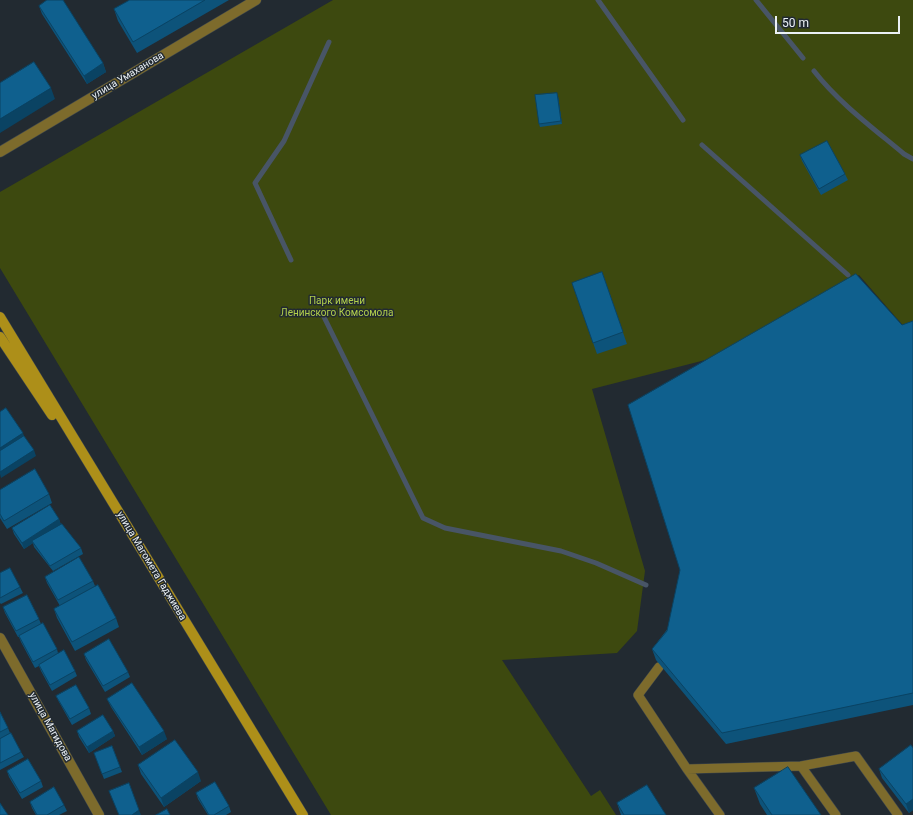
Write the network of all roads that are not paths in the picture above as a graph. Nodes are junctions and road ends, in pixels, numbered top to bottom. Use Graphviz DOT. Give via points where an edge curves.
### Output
graph roads {
  1 [pos="256,0"];
  2 [pos="0,152"];
  3 [pos="0,317"];
  4 [pos="0,337"];
  5 [pos="0,638"];
  6 [pos="659,667"];
  7 [pos="801,766"];
  8 [pos="687,769"];
  9 [pos="100,815"];
  10 [pos="300,815"];
  11 [pos="303,815"];
  12 [pos="720,815"];
  13 [pos="836,815"];
  14 [pos="898,815"];
  1 -- 2 [label="street, улица Умаханова"];
  3 -- 11 [label="main road, улица Магомета Гаджиева"];
  4 -- 10 [label="main road, улица Магомета Гаджиева" via="71,444"];
  5 -- 9 [label="street, улица Магидова"];
  6 -- 8 [label="lane" via="638,695"];
  7 -- 8 [label="lane"];
  7 -- 13 [label="lane"];
  7 -- 14 [label="lane" via="856,756"];
  8 -- 12 [label="lane"];
}
